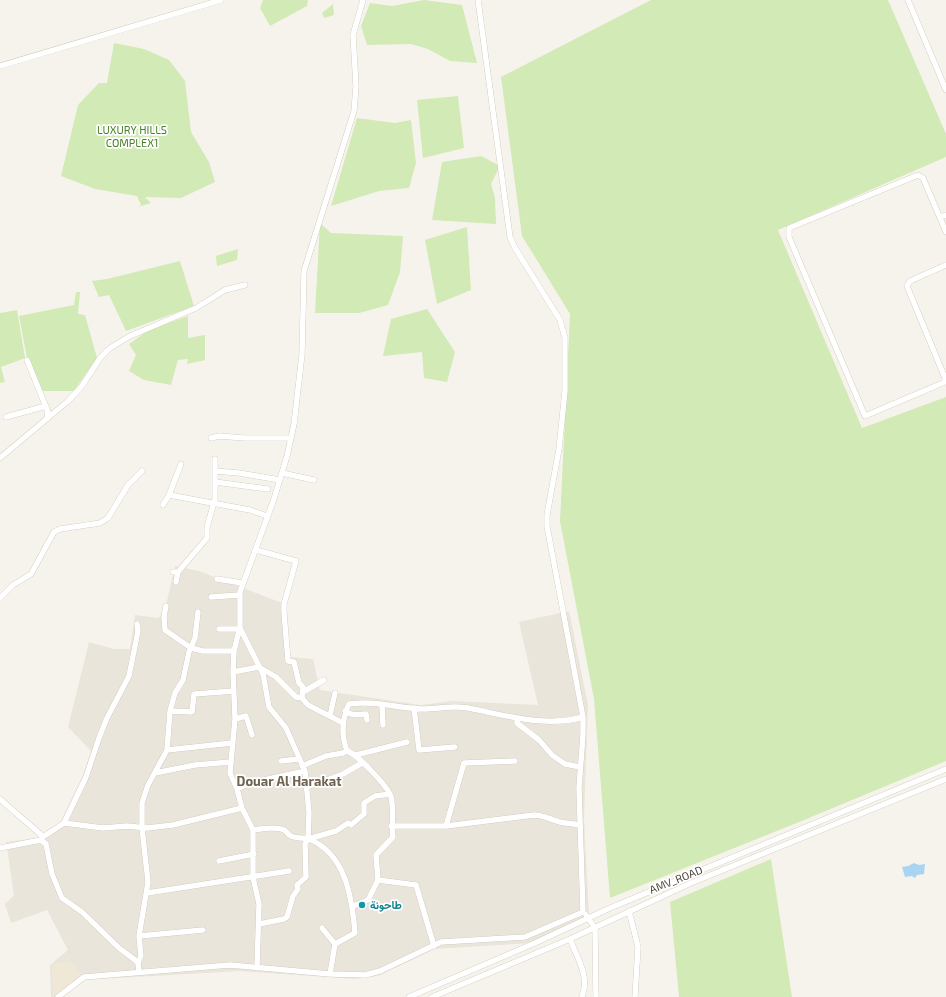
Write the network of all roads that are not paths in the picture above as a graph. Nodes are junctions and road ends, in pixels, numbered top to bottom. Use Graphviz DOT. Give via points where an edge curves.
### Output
graph roads {
  1 [pos="221,0"];
  2 [pos="363,0"];
  3 [pos="478,0"];
  4 [pos="908,0"];
  5 [pos="0,66"];
  6 [pos="946,90"];
  7 [pos="946,215"];
  8 [pos="940,217"];
  9 [pos="946,232"];
  10 [pos="946,264"];
  11 [pos="245,285"];
  12 [pos="27,360"];
  13 [pos="46,406"];
  14 [pos="6,417"];
  15 [pos="47,419"];
  16 [pos="211,438"];
  17 [pos="292,438"];
  18 [pos="0,458"];
  19 [pos="215,459"];
  20 [pos="181,464"];
  21 [pos="142,471"];
  22 [pos="215,472"];
  23 [pos="282,473"];
  24 [pos="280,480"];
  25 [pos="314,480"];
  26 [pos="215,482"];
  27 [pos="268,490"];
  28 [pos="169,496"];
  29 [pos="163,505"];
  30 [pos="214,505"];
  31 [pos="267,516"];
  32 [pos="256,550"];
  33 [pos="217,579"];
  34 [pos="176,582"];
  35 [pos="242,583"];
  36 [pos="239,595"];
  37 [pos="211,597"];
  38 [pos="0,598"];
  39 [pos="166,606"];
  40 [pos="198,612"];
  41 [pos="137,624"];
  42 [pos="240,628"];
  43 [pos="219,629"];
  44 [pos="191,648"];
  45 [pos="234,651"];
  46 [pos="260,667"];
  47 [pos="233,672"];
  48 [pos="324,680"];
  49 [pos="234,690"];
  50 [pos="303,692"];
  51 [pos="335,693"];
  52 [pos="302,698"];
  53 [pos="382,704"];
  54 [pos="414,708"];
  55 [pos="170,711"];
  56 [pos="345,711"];
  57 [pos="330,716"];
  58 [pos="583,717"];
  59 [pos="517,718"];
  60 [pos="235,719"];
  61 [pos="367,720"];
  62 [pos="343,723"];
  63 [pos="383,725"];
  64 [pos="252,735"];
  65 [pos="407,742"];
  66 [pos="232,743"];
  67 [pos="455,747"];
  68 [pos="166,750"];
  69 [pos="347,751"];
  70 [pos="356,755"];
  71 [pos="299,759"];
  72 [pos="281,761"];
  73 [pos="515,761"];
  74 [pos="231,762"];
  75 [pos="362,763"];
  76 [pos="580,767"];
  77 [pos="304,769"];
  78 [pos="946,769"];
  79 [pos="155,773"];
  80 [pos="946,779"];
  81 [pos="307,787"];
  82 [pos="237,789"];
  83 [pos="390,794"];
  84 [pos="0,799"];
  85 [pos="242,808"];
  86 [pos="64,823"];
  87 [pos="580,825"];
  88 [pos="391,826"];
  89 [pos="446,826"];
  90 [pos="142,828"];
  91 [pos="253,830"];
  92 [pos="42,839"];
  93 [pos="308,839"];
  94 [pos="0,848"];
  95 [pos="254,854"];
  96 [pos="219,862"];
  97 [pos="289,870"];
  98 [pos="700,870"];
  99 [pos="688,875"];
  100 [pos="252,877"];
  101 [pos="704,878"];
  102 [pos="378,880"];
  103 [pos="691,883"];
  104 [pos="147,893"];
  105 [pos="353,906"];
  106 [pos="614,906"];
  107 [pos="630,911"];
  108 [pos="583,912"];
  109 [pos="618,916"];
  110 [pos="589,918"];
  111 [pos="259,924"];
  112 [pos="322,928"];
  113 [pos="595,928"];
  114 [pos="203,930"];
  115 [pos="139,936"];
  116 [pos="570,939"];
  117 [pos="335,944"];
  118 [pos="434,946"];
  119 [pos="138,963"];
  120 [pos="257,968"];
  121 [pos="139,972"];
  122 [pos="330,974"];
  123 [pos="58,997"];
  124 [pos="409,997"];
  125 [pos="432,997"];
  126 [pos="582,997"];
  127 [pos="596,997"];
  128 [pos="635,997"];
  1 -- 5 [label="street"];
  2 -- 17 [label="street" via="353,35 356,86 354,111 304,271 302,354"];
  3 -- 58 [label="street" via="510,237 560,320 565,333 562,424 547,526"];
  4 -- 6 [label="street"];
  7 -- 8 [label="street"];
  8 -- 9 [label="street"];
  8 -- 10 [label="street" via="923,178 918,175 789,228 789,237 865,416 945,382 946,378 907,286 910,281"];
  11 -- 15 [label="street" via="225,290 196,308 130,336 110,348 100,358 82,386"];
  12 -- 13 [label="street"];
  13 -- 14 [label="street"];
  13 -- 15 [label="street"];
  15 -- 18 [label="street"];
  16 -- 17 [label="street"];
  17 -- 23 [label="street"];
  19 -- 22 [label="street"];
  20 -- 28 [label="street"];
  21 -- 38 [label="street" via="128,485 108,518 54,532 31,574"];
  22 -- 24 [label="street"];
  22 -- 26 [label="street"];
  23 -- 24 [label="street"];
  23 -- 25 [label="street"];
  24 -- 31 [label="street"];
  26 -- 27 [label="street"];
  26 -- 30 [label="street"];
  28 -- 29 [label="street"];
  28 -- 30 [label="street"];
  30 -- 31 [label="street" via="250,510"];
  30 -- 34 [label="street" via="207,528 207,538 198,552 176,572"];
  31 -- 32 [label="street"];
  32 -- 35 [label="street"];
  32 -- 50 [label="street" via="296,561 284,612 288,661 294,662"];
  33 -- 35 [label="street"];
  35 -- 36 [label="street"];
  36 -- 37 [label="street"];
  36 -- 42 [label="street"];
  39 -- 44 [label="street" via="165,630"];
  40 -- 44 [label="street" via="195,638"];
  41 -- 86 [label="street" via="138,631 129,676 104,724 86,777"];
  42 -- 43 [label="street"];
  42 -- 45 [label="street"];
  42 -- 46 [label="street"];
  44 -- 45 [label="street" via="203,651"];
  44 -- 55 [label="street" via="183,680 175,693"];
  45 -- 47 [label="street"];
  46 -- 47 [label="street"];
  46 -- 52 [label="street" via="276,677 296,697"];
  46 -- 71 [label="street" via="269,707 286,728"];
  47 -- 49 [label="street"];
  48 -- 50 [label="street"];
  49 -- 55 [label="street" via="194,694 192,712"];
  49 -- 60 [label="street"];
  50 -- 52 [label="street"];
  51 -- 57 [label="street"];
  52 -- 57 [label="street" via="308,705"];
  53 -- 54 [label="street"];
  53 -- 56 [label="street" via="359,702 349,704"];
  53 -- 63 [label="street"];
  54 -- 59 [label="street" via="454,706"];
  54 -- 67 [label="street" via="419,750"];
  55 -- 68 [label="street"];
  56 -- 61 [label="street" via="348,714 366,714"];
  56 -- 62 [label="street"];
  57 -- 62 [label="street"];
  58 -- 59 [label="street" via="567,722"];
  58 -- 76 [label="street"];
  59 -- 76 [label="street" via="517,723 539,740 552,755 565,764"];
  60 -- 64 [label="street" via="246,716"];
  60 -- 66 [label="street"];
  62 -- 69 [label="street"];
  65 -- 70 [label="street"];
  66 -- 68 [label="street"];
  66 -- 74 [label="street"];
  68 -- 79 [label="street"];
  69 -- 70 [label="street"];
  69 -- 77 [label="street" via="314,760"];
  70 -- 75 [label="street"];
  71 -- 72 [label="street"];
  71 -- 77 [label="street"];
  73 -- 89 [label="street" via="464,763"];
  74 -- 79 [label="street" via="195,765"];
  74 -- 82 [label="street" via="230,773"];
  75 -- 81 [label="street" via="343,774"];
  75 -- 83 [label="street"];
  76 -- 87 [label="street"];
  77 -- 81 [label="street"];
  77 -- 82 [label="street" via="250,783"];
  78 -- 98 [label="street, AMV_ROAD"];
  79 -- 90 [label="street" via="142,803"];
  80 -- 101 [label="street"];
  81 -- 93 [label="street"];
  82 -- 85 [label="street"];
  83 -- 88 [label="street"];
  83 -- 93 [label="street" via="375,796 364,803 364,814 354,824 348,823 336,831"];
  84 -- 92 [label="street"];
  85 -- 90 [label="street" via="173,825"];
  85 -- 91 [label="street"];
  86 -- 90 [label="street" via="103,828"];
  86 -- 92 [label="street"];
  87 -- 89 [label="street" via="558,822 544,815 534,815"];
  87 -- 108 [label="street"];
  88 -- 89 [label="street"];
  88 -- 102 [label="street" via="392,837 376,855"];
  90 -- 104 [label="street"];
  91 -- 93 [label="street" via="279,829 291,836"];
  91 -- 95 [label="street"];
  92 -- 94 [label="street"];
  92 -- 119 [label="street" via="46,844 52,874 62,898 82,912"];
  93 -- 105 [label="street" via="332,853 350,890"];
  93 -- 111 [label="street" via="305,844 306,877 297,885 298,889 293,896 288,917"];
  95 -- 96 [label="street"];
  95 -- 100 [label="street"];
  97 -- 100 [label="street"];
  98 -- 99 [label="street, AMV_ROAD"];
  98 -- 101 [label="street"];
  99 -- 103 [label="street"];
  99 -- 106 [label="street, AMV_ROAD"];
  100 -- 104 [label="street"];
  100 -- 111 [label="street" via="259,904"];
  101 -- 103 [label="street"];
  102 -- 105 [label="street" via="368,900"];
  102 -- 118 [label="street" via="416,885"];
  103 -- 107 [label="street"];
  104 -- 115 [label="street"];
  105 -- 117 [label="street" via="355,933"];
  106 -- 109 [label="street" via="619,909"];
  106 -- 110 [label="street, AMV_ROAD"];
  107 -- 109 [label="street"];
  107 -- 128 [label="street" via="638,941"];
  108 -- 110 [label="street"];
  108 -- 118 [label="street" via="525,937 448,941"];
  109 -- 113 [label="street"];
  110 -- 113 [label="street"];
  110 -- 124 [label="street, AMV_ROAD" via="535,944"];
  111 -- 120 [label="street"];
  112 -- 117 [label="street"];
  113 -- 116 [label="street"];
  113 -- 127 [label="street"];
  114 -- 115 [label="street"];
  115 -- 119 [label="street" via="141,956"];
  116 -- 125 [label="street"];
  116 -- 126 [label="street" via="584,971"];
  117 -- 122 [label="street"];
  118 -- 122 [label="street" via="374,973"];
  119 -- 121 [label="street"];
  120 -- 121 [label="street" via="230,965"];
  120 -- 122 [label="street"];
  121 -- 123 [label="street" via="84,977"];
}
